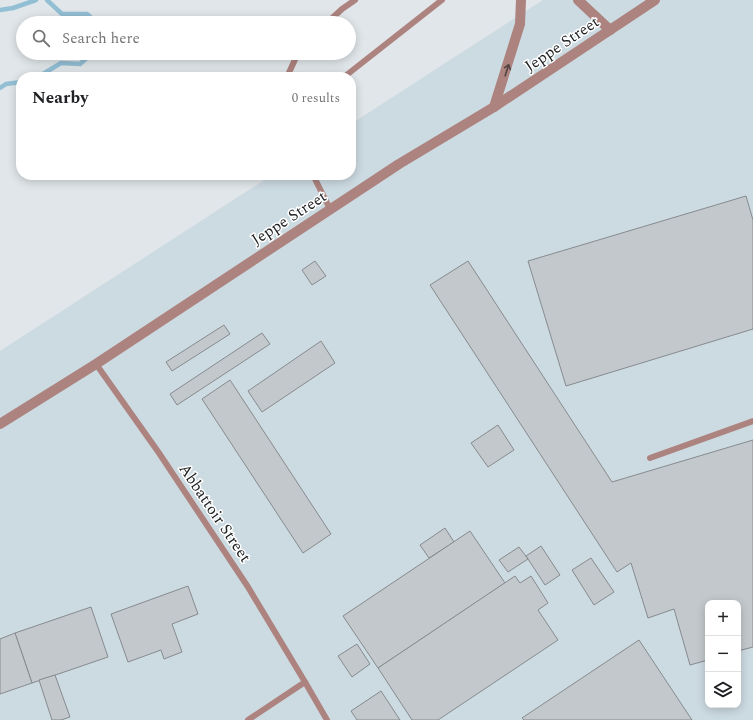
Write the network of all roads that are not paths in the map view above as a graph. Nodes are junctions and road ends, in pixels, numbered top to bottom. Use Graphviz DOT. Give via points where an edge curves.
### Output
graph roads {
  1 [pos="355,0"];
  2 [pos="442,0"];
  3 [pos="521,0"];
  4 [pos="578,0"];
  5 [pos="655,0"];
  6 [pos="334,16"];
  7 [pos="610,30"];
  8 [pos="295,60"];
  9 [pos="289,72"];
  10 [pos="350,72"];
  11 [pos="494,107"];
  12 [pos="316,180"];
  13 [pos="330,209"];
  14 [pos="96,364"];
  15 [pos="753,420"];
  16 [pos="0,424"];
  17 [pos="650,458"];
  18 [pos="305,682"];
  19 [pos="248,720"];
  20 [pos="327,720"];
  1 -- 6 [label="lane"];
  2 -- 10 [label="lane"];
  11 -- 3 [label="street, one-way" via="520,24"];
  4 -- 7 [label="street"];
  5 -- 7 [label="street, Jeppe Street"];
  7 -- 11 [label="street, Jeppe Street"];
  8 -- 9 [label="lane"];
  11 -- 13 [label="street, Jeppe Street"];
  12 -- 13 [label="lane"];
  13 -- 14 [label="street, Jeppe Street"];
  14 -- 16 [label="street, Jeppe Street"];
  14 -- 18 [label="lane, Abbattoir Street" via="248,587"];
  15 -- 17 [label="lane"];
  18 -- 19 [label="lane"];
  18 -- 20 [label="lane, Abbattoir Street"];
}
